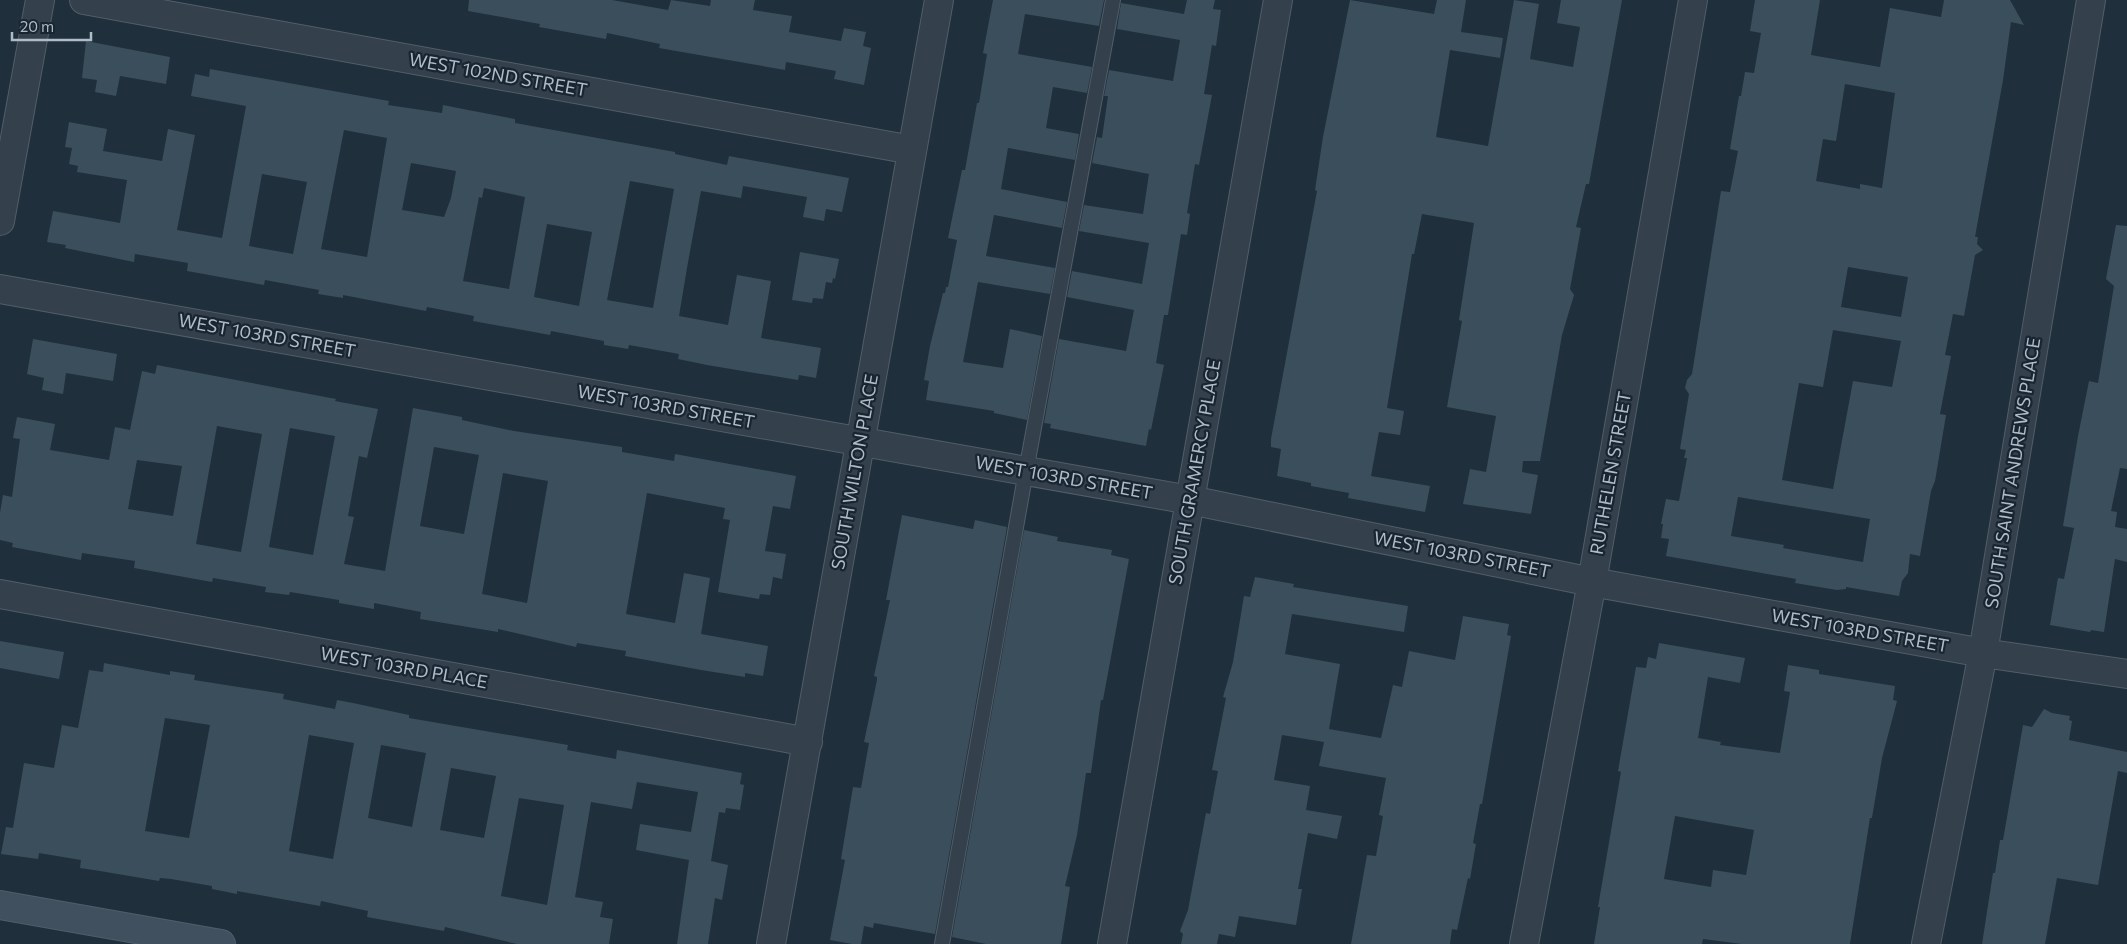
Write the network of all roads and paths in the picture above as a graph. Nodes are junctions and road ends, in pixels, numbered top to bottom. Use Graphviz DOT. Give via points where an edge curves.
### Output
graph roads {
  1 [pos="40,0"];
  2 [pos="84,0"];
  3 [pos="939,0"];
  4 [pos="1113,0"];
  5 [pos="1278,0"];
  6 [pos="1693,0"];
  7 [pos="2091,0"];
  8 [pos="912,150"];
  9 [pos="0,221"];
  10 [pos="0,289"];
  11 [pos="860,441"];
  12 [pos="1026,471"];
  13 [pos="1190,500"];
  14 [pos="1592,582"];
  15 [pos="0,594"];
  16 [pos="1982,653"];
  17 [pos="2127,674"];
  18 [pos="808,742"];
  19 [pos="0,905"];
  20 [pos="208,943"];
  21 [pos="770,944"];
  22 [pos="942,944"];
  23 [pos="1112,944"];
  24 [pos="1524,944"];
  25 [pos="1926,944"];
  1 -- 9 [label="street"];
  2 -- 8 [label="street, WEST 102ND STREET"];
  3 -- 8 [label="street, SOUTH WILTON PLACE"];
  4 -- 12 [label="lane"];
  5 -- 13 [label="street, SOUTH GRAMERCY PLACE"];
  6 -- 14 [label="street, RUTHELEN STREET"];
  7 -- 16 [label="street, SOUTH SAINT ANDREWS PLACE"];
  8 -- 11 [label="street, SOUTH WILTON PLACE"];
  10 -- 11 [label="street, WEST 103RD STREET"];
  11 -- 12 [label="street, WEST 103RD STREET"];
  11 -- 18 [label="street, SOUTH WILTON PLACE"];
  12 -- 13 [label="street, WEST 103RD STREET"];
  12 -- 22 [label="lane"];
  13 -- 14 [label="street, WEST 103RD STREET"];
  13 -- 23 [label="street, SOUTH GRAMERCY PLACE"];
  14 -- 16 [label="street, WEST 103RD STREET"];
  14 -- 24 [label="street, RUTHELEN STREET"];
  15 -- 18 [label="street, WEST 103RD PLACE"];
  16 -- 17 [label="street, WEST 103RD STREET"];
  16 -- 25 [label="street, SOUTH SAINT ANDREWS PLACE"];
  18 -- 21 [label="street, SOUTH WILTON PLACE"];
  19 -- 20 [label="street"];
}
